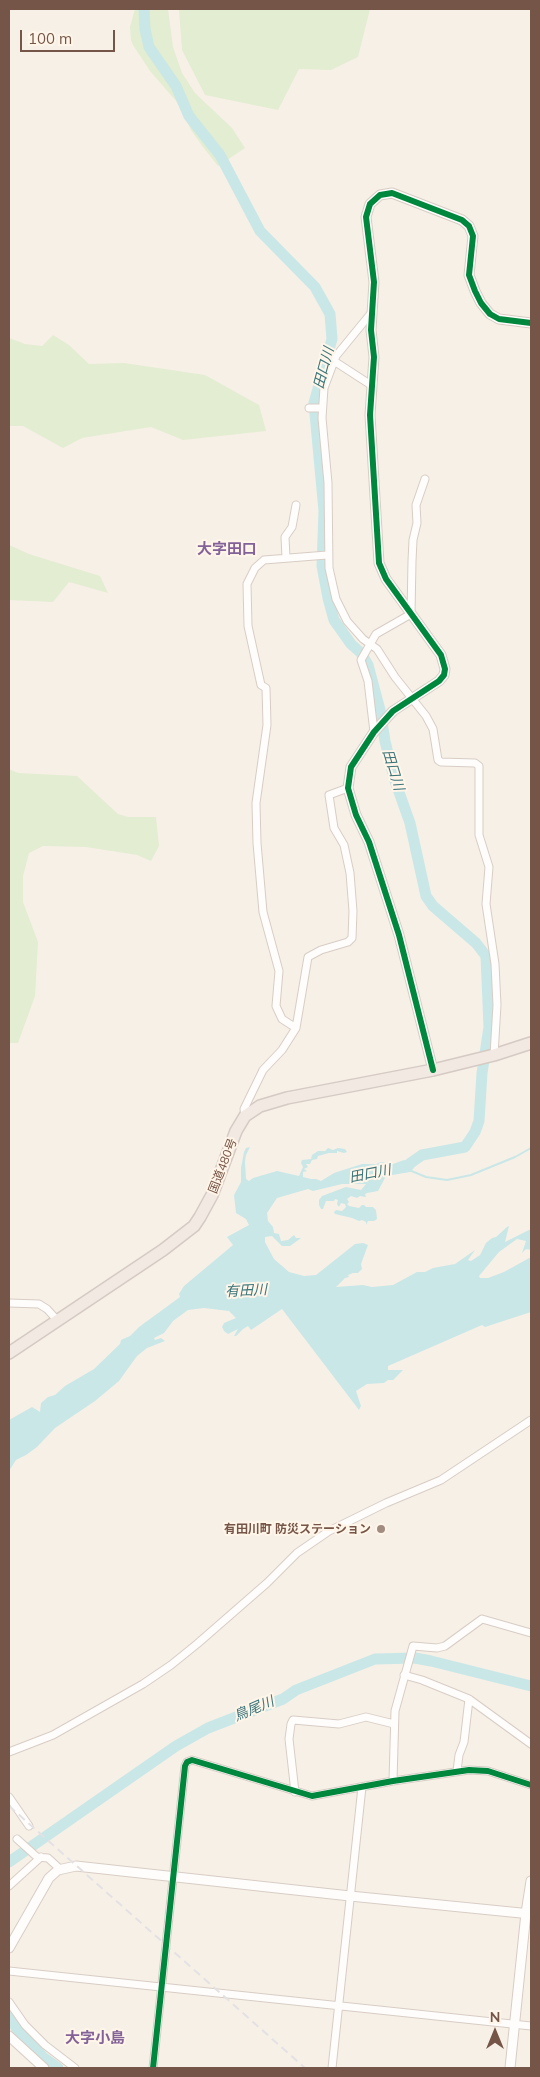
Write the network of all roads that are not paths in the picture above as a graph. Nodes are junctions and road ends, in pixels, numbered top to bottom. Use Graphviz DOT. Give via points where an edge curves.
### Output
graph roads {
  1 [pos="372,312"];
  2 [pos="531,323"];
  3 [pos="334,361"];
  4 [pos="371,385"];
  5 [pos="310,408"];
  6 [pos="321,408"];
  7 [pos="425,479"];
  8 [pos="296,505"];
  9 [pos="327,555"];
  10 [pos="286,558"];
  11 [pos="411,614"];
  12 [pos="368,646"];
  13 [pos="412,698"];
  14 [pos="376,729"];
  15 [pos="348,788"];
  16 [pos="296,1028"];
  17 [pos="531,1043"];
  18 [pos="492,1056"];
  19 [pos="433,1070"];
  20 [pos="245,1116"];
  21 [pos="9,1303"];
  22 [pos="58,1321"];
  23 [pos="9,1353"];
  24 [pos="531,1420"];
  25 [pos="531,1633"];
  26 [pos="404,1675"];
  27 [pos="469,1699"];
  28 [pos="394,1724"];
  29 [pos="531,1744"];
  30 [pos="9,1752"];
  31 [pos="457,1772"];
  32 [pos="394,1781"];
  33 [pos="531,1785"];
  34 [pos="362,1788"];
  35 [pos="295,1792"];
  36 [pos="9,1797"];
  37 [pos="29,1826"];
  38 [pos="17,1839"];
  39 [pos="41,1857"];
  40 [pos="60,1869"];
  41 [pos="174,1877"];
  42 [pos="531,1881"];
  43 [pos="9,1886"];
  44 [pos="350,1896"];
  45 [pos="528,1914"];
  46 [pos="9,1948"];
  47 [pos="9,1971"];
  48 [pos="161,1987"];
  49 [pos="9,2002"];
  50 [pos="338,2006"];
  51 [pos="515,2024"];
  52 [pos="531,2026"];
  53 [pos="9,2036"];
  54 [pos="44,2068"];
  55 [pos="75,2068"];
  56 [pos="153,2068"];
  57 [pos="332,2068"];
  58 [pos="510,2068"];
  1 -- 2 [label="street" via="373,270 366,214 368,206 376,198 392,193 465,222 473,241 470,280 481,303 499,319"];
  1 -- 3 [label="street"];
  1 -- 4 [label="street" via="374,357"];
  3 -- 4 [label="street"];
  3 -- 6 [label="street"];
  4 -- 11 [label="street" via="370,423 379,563"];
  5 -- 6 [label="street"];
  6 -- 9 [label="street" via="328,483"];
  7 -- 11 [label="street" via="416,505"];
  8 -- 10 [label="street" via="292,527 285,537"];
  9 -- 10 [label="street"];
  9 -- 12 [label="street" via="330,578 343,614"];
  10 -- 16 [label="street" via="264,560 255,568 247,584 248,626 261,685 266,688 267,725 256,804 263,912 279,971 276,1006 282,1019"];
  11 -- 12 [label="street" via="380,631"];
  11 -- 13 [label="street" via="442,655 445,665 442,678"];
  12 -- 13 [label="street" via="377,649"];
  12 -- 14 [label="street" via="361,658"];
  13 -- 14 [label="street"];
  13 -- 18 [label="street" via="433,728 440,762 475,763 479,766 478,835 489,867 486,904 497,1005"];
  14 -- 15 [label="street" via="354,760"];
  15 -- 16 [label="street" via="328,795 334,828 344,845 350,873 354,911 352,938 308,957"];
  15 -- 19 [label="street" via="399,936"];
  16 -- 20 [label="street" via="282,1050 263,1070 244,1109"];
  17 -- 18 [label="highway"];
  18 -- 19 [label="highway"];
  19 -- 20 [label="highway" via="288,1098 260,1106"];
  20 -- 22 [label="highway, 国道480号" via="230,1142 212,1195 194,1226"];
  21 -- 22 [label="street" via="39,1304"];
  22 -- 23 [label="highway, 国道480号"];
  24 -- 30 [label="street" via="441,1480 329,1531 297,1553 171,1665 53,1735"];
  25 -- 26 [label="street" via="482,1619 445,1646 412,1647"];
  26 -- 27 [label="street"];
  26 -- 28 [label="street"];
  27 -- 29 [label="street"];
  27 -- 31 [label="street"];
  28 -- 32 [label="street"];
  28 -- 35 [label="street" via="366,1717 339,1724 293,1720 289,1740"];
  31 -- 32 [label="street"];
  31 -- 33 [label="street" via="488,1771"];
  32 -- 34 [label="street"];
  34 -- 35 [label="street" via="312,1796"];
  34 -- 44 [label="street"];
  35 -- 41 [label="street" via="192,1760 187,1762"];
  36 -- 37 [label="street"];
  38 -- 39 [label="street"];
  39 -- 40 [label="street" via="48,1858"];
  39 -- 43 [label="street"];
  40 -- 41 [label="street" via="88,1866"];
  40 -- 46 [label="street" via="45,1884"];
  41 -- 44 [label="street"];
  41 -- 48 [label="street"];
  42 -- 45 [label="street"];
  44 -- 45 [label="street"];
  44 -- 50 [label="street"];
  45 -- 51 [label="street"];
  47 -- 48 [label="street"];
  48 -- 50 [label="street"];
  48 -- 56 [label="street"];
  49 -- 55 [label="street" via="45,2045"];
  50 -- 51 [label="street"];
  50 -- 57 [label="street"];
  51 -- 52 [label="street"];
  51 -- 58 [label="street"];
  53 -- 54 [label="street"];
}
